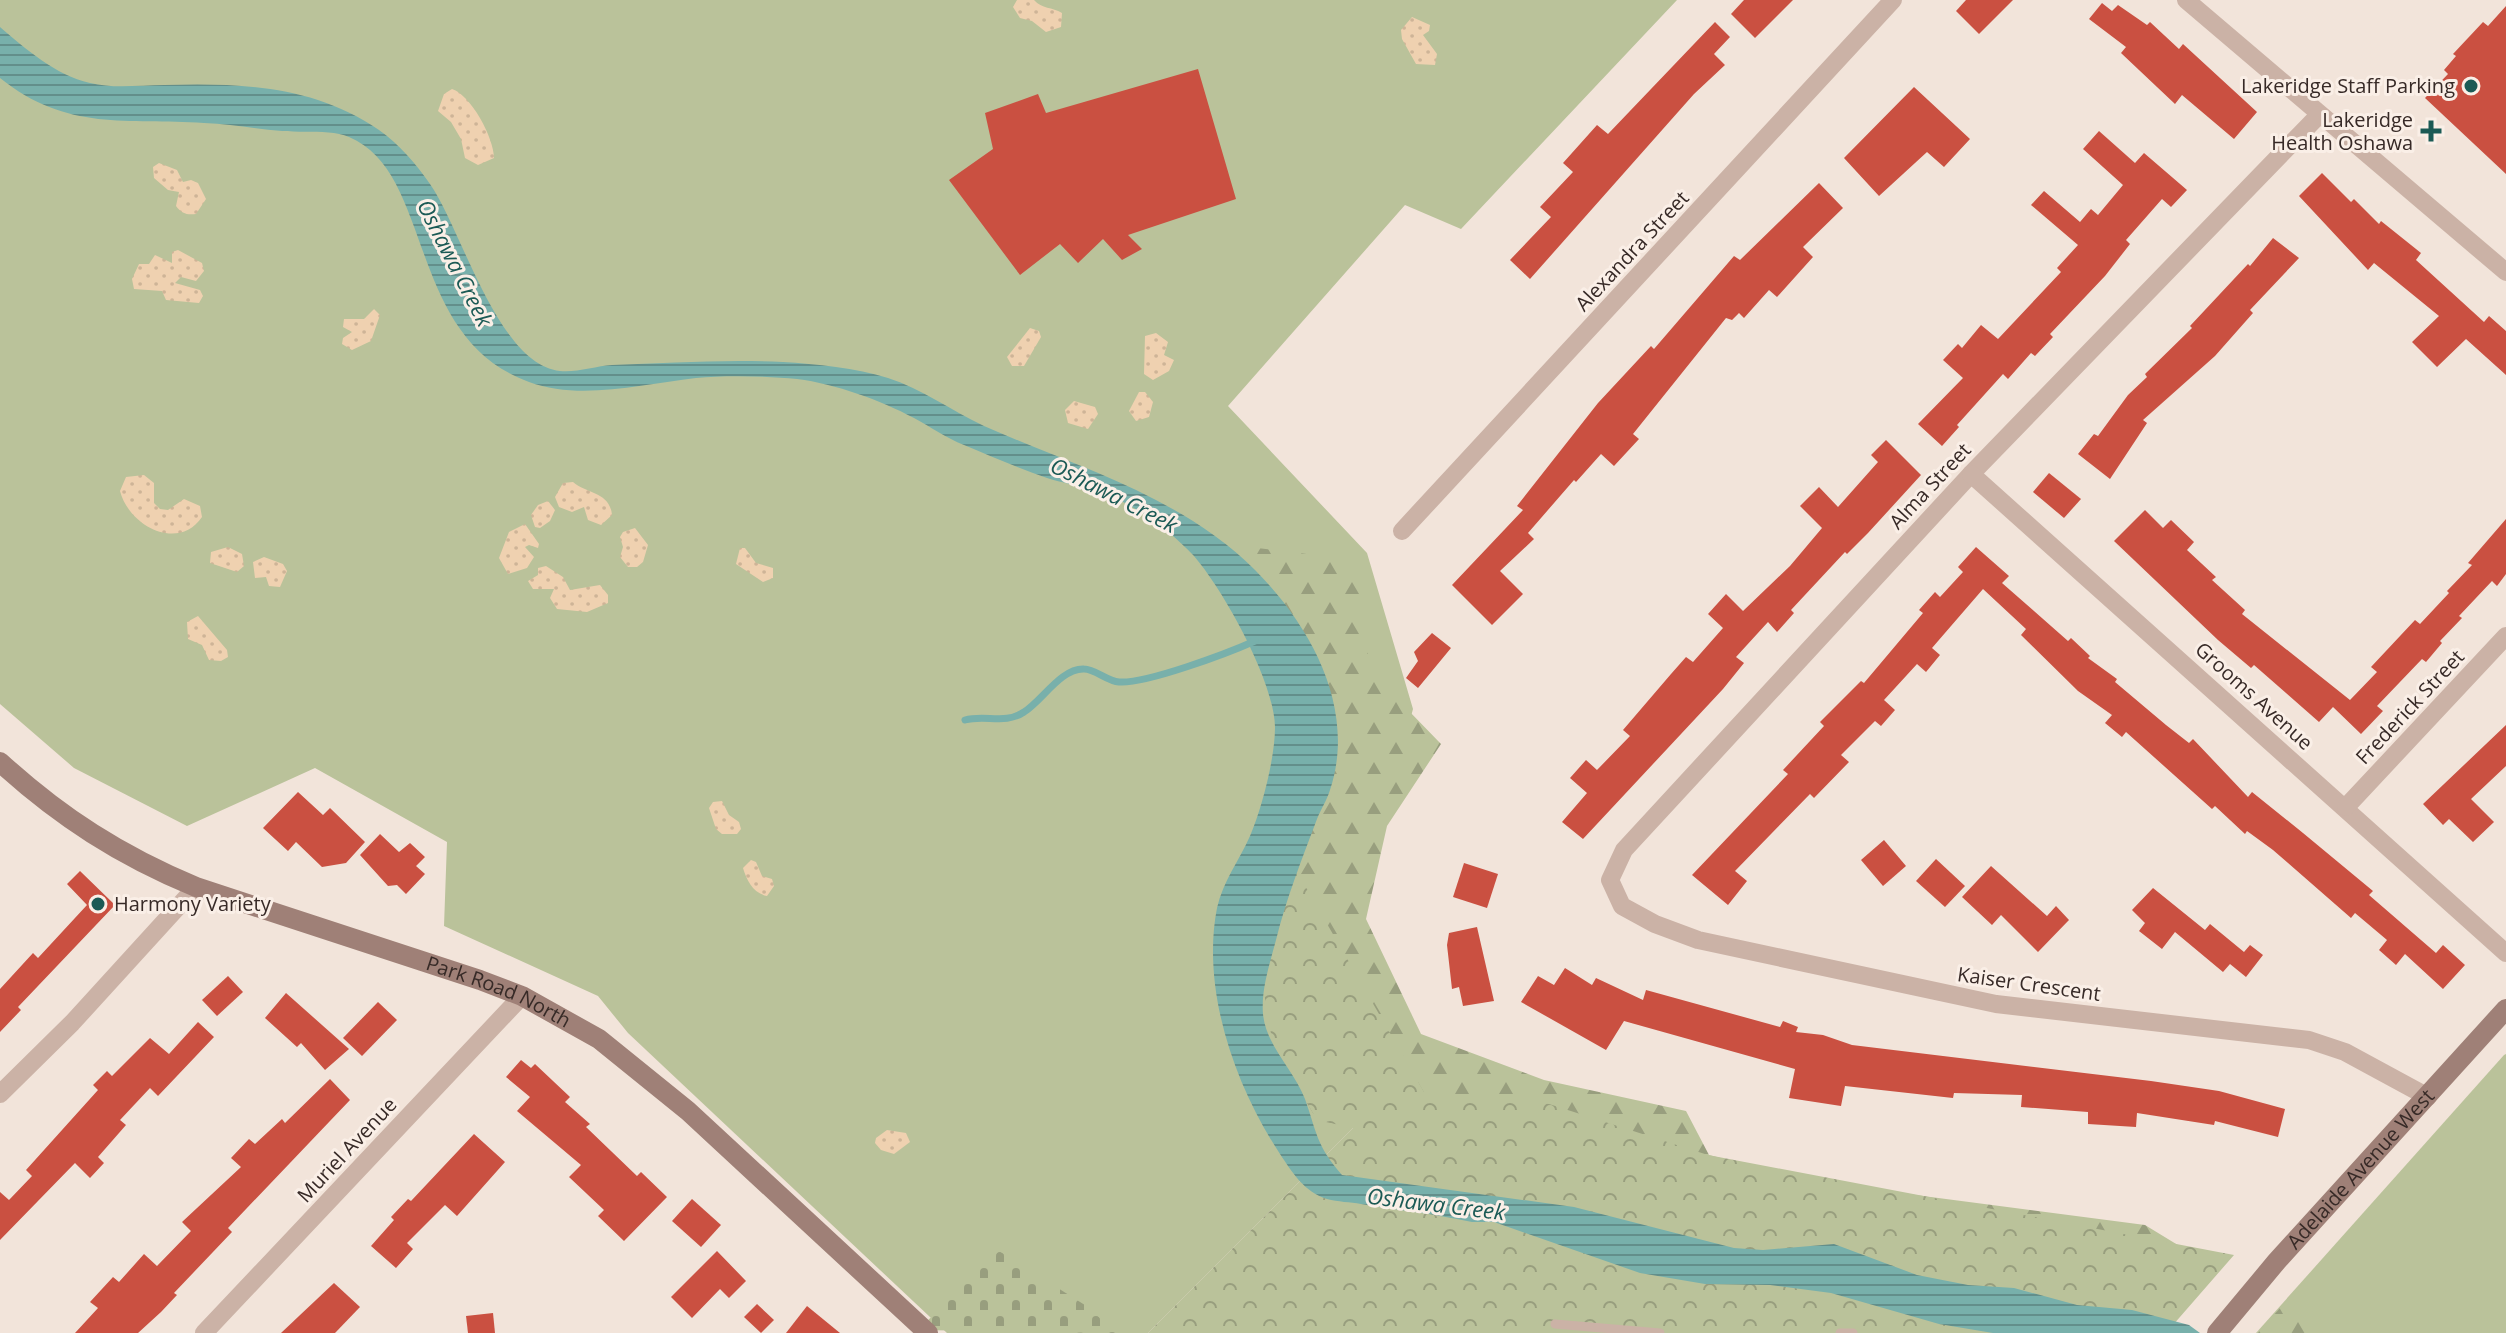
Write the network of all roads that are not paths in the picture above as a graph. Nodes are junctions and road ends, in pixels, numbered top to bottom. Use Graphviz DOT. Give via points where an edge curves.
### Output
graph roads {
  1 [pos="1893,0"];
  2 [pos="2186,0"];
  3 [pos="2319,115"];
  4 [pos="2506,272"];
  5 [pos="1971,474"];
  6 [pos="1402,531"];
  7 [pos="2506,636"];
  8 [pos="0,762"];
  9 [pos="2346,807"];
  10 [pos="196,887"];
  11 [pos="1622,906"];
  12 [pos="2506,953"];
  13 [pos="522,996"];
  14 [pos="2506,1009"];
  15 [pos="0,1094"];
  16 [pos="2428,1097"];
  17 [pos="1555,1324"];
  18 [pos="2221,1328"];
  19 [pos="926,1332"];
  20 [pos="204,1333"];
  21 [pos="1660,1333"];
  22 [pos="1840,1333"];
  23 [pos="1853,1333"];
  1 -- 6 [label="street, Alexandra Street"];
  2 -- 3 [label="street"];
  3 -- 4 [label="street"];
  3 -- 5 [label="street, Alma Street"];
  5 -- 9 [label="street, Grooms Avenue"];
  5 -- 11 [label="street, Alma Street" via="1624,850 1610,880"];
  7 -- 9 [label="street, Frederick Street"];
  8 -- 10 [label="main road, Park Road North" via="87,833"];
  9 -- 12 [label="street, Grooms Avenue"];
  10 -- 13 [label="main road, Park Road North"];
  10 -- 15 [label="street"];
  11 -- 16 [label="street, Kaiser Crescent" via="1698,940 1996,1004 2309,1040 2345,1052"];
  13 -- 19 [label="main road, Park Road North" via="630,1062"];
  13 -- 20 [label="street, Muriel Avenue"];
  14 -- 16 [label="main road, Adelaide Avenue West"];
  16 -- 18 [label="main road, Adelaide Avenue West"];
  17 -- 21 [label="lane"];
  22 -- 23 [label="lane"];
}
